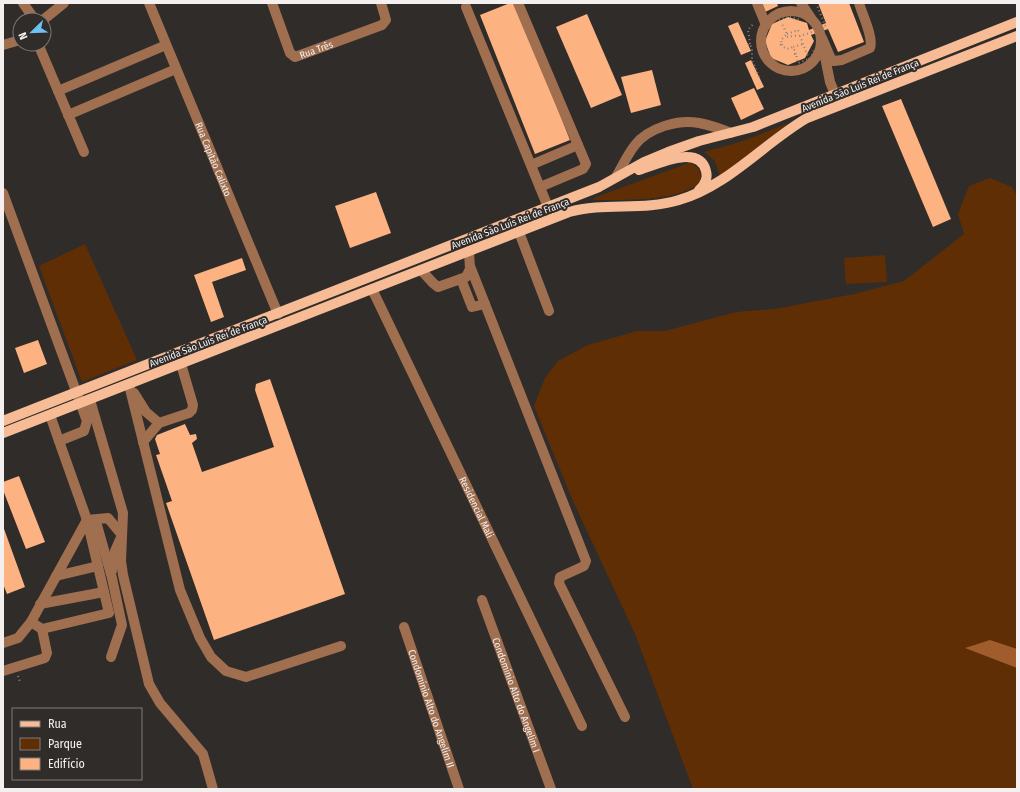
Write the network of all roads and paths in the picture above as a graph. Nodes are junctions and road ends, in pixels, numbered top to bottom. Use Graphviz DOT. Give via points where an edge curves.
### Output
graph roads {
  1 [pos="23,3"];
  2 [pos="64,3"];
  3 [pos="149,3"];
  4 [pos="272,3"];
  5 [pos="381,3"];
  6 [pos="518,3"];
  7 [pos="757,3"];
  8 [pos="802,3"];
  9 [pos="859,3"];
  10 [pos="466,7"];
  11 [pos="30,12"];
  12 [pos="52,13"];
  13 [pos="752,17"];
  14 [pos="801,20"];
  15 [pos="1017,22"];
  16 [pos="766,25"];
  17 [pos="814,33"];
  18 [pos="787,35"];
  19 [pos="800,35"];
  20 [pos="1017,36"];
  21 [pos="166,44"];
  22 [pos="803,44"];
  23 [pos="793,46"];
  24 [pos="42,52"];
  25 [pos="809,59"];
  26 [pos="176,69"];
  27 [pos="760,79"];
  28 [pos="58,91"];
  29 [pos="835,94"];
  30 [pos="68,115"];
  31 [pos="732,133"];
  32 [pos="578,145"];
  33 [pos="84,152"];
  34 [pos="531,165"];
  35 [pos="616,177"];
  36 [pos="540,187"];
  37 [pos="3,193"];
  38 [pos="695,194"];
  39 [pos="548,207"];
  40 [pos="519,232"];
  41 [pos="469,251"];
  42 [pos="470,266"];
  43 [pos="422,270"];
  44 [pos="461,279"];
  45 [pos="372,289"];
  46 [pos="485,304"];
  47 [pos="549,311"];
  48 [pos="278,314"];
  49 [pos="181,364"];
  50 [pos="129,385"];
  51 [pos="77,393"];
  52 [pos="86,402"];
  53 [pos="50,415"];
  54 [pos="3,421"];
  55 [pos="159,423"];
  56 [pos="3,434"];
  57 [pos="59,441"];
  58 [pos="143,442"];
  59 [pos="87,520"];
  60 [pos="122,535"];
  61 [pos="98,566"];
  62 [pos="56,576"];
  63 [pos="112,578"];
  64 [pos="104,592"];
  65 [pos="482,600"];
  66 [pos="40,604"];
  67 [pos="31,622"];
  68 [pos="404,627"];
  69 [pos="42,629"];
  70 [pos="3,643"];
  71 [pos="341,646"];
  72 [pos="111,657"];
  73 [pos="3,671"];
  74 [pos="625,717"];
  75 [pos="582,726"];
  76 [pos="213,789"];
  77 [pos="459,789"];
  78 [pos="551,789"];
  1 -- 11 [label="street"];
  2 -- 12 [label="street"];
  3 -- 21 [label="street, Rua Capitão Calixto"];
  4 -- 5 [label="street, Rua Três" via="290,53 295,57 378,27 386,16"];
  6 -- 32 [label="street"];
  7 -- 16 [label="street"];
  8 -- 17 [label="street"];
  9 -- 17 [label="street" via="872,43 870,48 834,61"];
  10 -- 34 [label="street"];
  13 -- 27 [label="path" via="754,24 748,30 749,44"];
  14 -- 18 [label="path" via="787,16 779,20"];
  15 -- 29 [label="main road, Avenida São Luís Rei de França"];
  16 -- 17 [label="street" via="776,15 788,11 800,13"];
  16 -- 17 [label="street" via="761,38 763,53 772,64 785,71 799,70 810,64 820,48"];
  17 -- 19 [label="path"];
  17 -- 25 [label="path"];
  17 -- 29 [label="street"];
  18 -- 19 [label="path"];
  18 -- 19 [label="path" via="798,30"];
  18 -- 23 [label="path" via="780,40 781,44 789,49"];
  19 -- 22 [label="path"];
  20 -- 38 [label="main road, Avenida São Luís Rei de França" via="807,118 724,178"];
  21 -- 26 [label="street, Rua Capitão Calixto"];
  21 -- 28 [label="street"];
  22 -- 23 [label="path"];
  22 -- 25 [label="path"];
  23 -- 25 [label="path" via="798,63"];
  24 -- 28 [label="street"];
  26 -- 30 [label="street"];
  26 -- 48 [label="street, Rua Capitão Calixto"];
  28 -- 30 [label="street"];
  29 -- 31 [label="main road, Avenida São Luís Rei de França"];
  30 -- 33 [label="street"];
  31 -- 35 [label="main road, Avenida São Luís Rei de França" via="668,152"];
  31 -- 35 [label="street" via="691,122 661,128 648,134 635,145"];
  32 -- 34 [label="street"];
  32 -- 36 [label="street" via="586,164 583,169"];
  34 -- 36 [label="street"];
  35 -- 38 [label="main road" via="680,157 692,156 701,162 707,175 704,184"];
  35 -- 39 [label="main road, Avenida São Luís Rei de França" via="599,187"];
  36 -- 39 [label="street"];
  37 -- 51 [label="street"];
  38 -- 40 [label="main road, Avenida São Luís Rei de França" via="678,201 658,204 578,209"];
  39 -- 48 [label="main road, Avenida São Luís Rei de França"];
  40 -- 41 [label="main road, Avenida São Luís Rei de França"];
  40 -- 47 [label="street"];
  41 -- 42 [label="street"];
  41 -- 43 [label="main road, Avenida São Luís Rei de França"];
  42 -- 44 [label="street" via="468,275"];
  42 -- 46 [label="street"];
  43 -- 44 [label="street" via="438,287"];
  43 -- 45 [label="main road, Avenida São Luís Rei de França"];
  44 -- 46 [label="street" via="472,308"];
  45 -- 49 [label="main road, Avenida São Luís Rei de França"];
  45 -- 75 [label="street, Residencial Mali"];
  46 -- 74 [label="street" via="586,561 584,566 560,577 559,583"];
  48 -- 51 [label="main road, Avenida São Luís Rei de França"];
  49 -- 50 [label="main road, Avenida São Luís Rei de França"];
  49 -- 55 [label="street" via="193,405 192,410"];
  50 -- 52 [label="main road, Avenida São Luís Rei de França"];
  50 -- 55 [label="street" via="146,412"];
  50 -- 58 [label="street"];
  51 -- 52 [label="street"];
  51 -- 54 [label="main road, Avenida São Luís Rei de França"];
  52 -- 53 [label="main road, Avenida São Luís Rei de França"];
  52 -- 57 [label="street" via="87,421 84,431"];
  52 -- 60 [label="street" via="123,513"];
  53 -- 56 [label="main road, Avenida São Luís Rei de França"];
  53 -- 57 [label="street"];
  55 -- 58 [label="street"];
  57 -- 59 [label="street"];
  58 -- 71 [label="street" via="180,590 211,658 226,671 246,677"];
  59 -- 60 [label="street" via="108,518"];
  59 -- 61 [label="street"];
  59 -- 62 [label="street"];
  59 -- 63 [label="street" via="97,525"];
  60 -- 63 [label="street" via="115,551"];
  60 -- 76 [label="street" via="123,575 149,684 160,703 203,754"];
  61 -- 62 [label="street"];
  61 -- 64 [label="street"];
  62 -- 66 [label="street"];
  63 -- 72 [label="street" via="122,625"];
  64 -- 66 [label="street"];
  64 -- 69 [label="street" via="109,614"];
  65 -- 78 [label="street, Condomínio Alto do Angelim I"];
  66 -- 67 [label="street"];
  67 -- 69 [label="street"];
  67 -- 70 [label="street" via="18,638"];
  68 -- 77 [label="street, Condomínio Alto do Angelim II"];
  69 -- 73 [label="street" via="47,653 45,658"];
}
